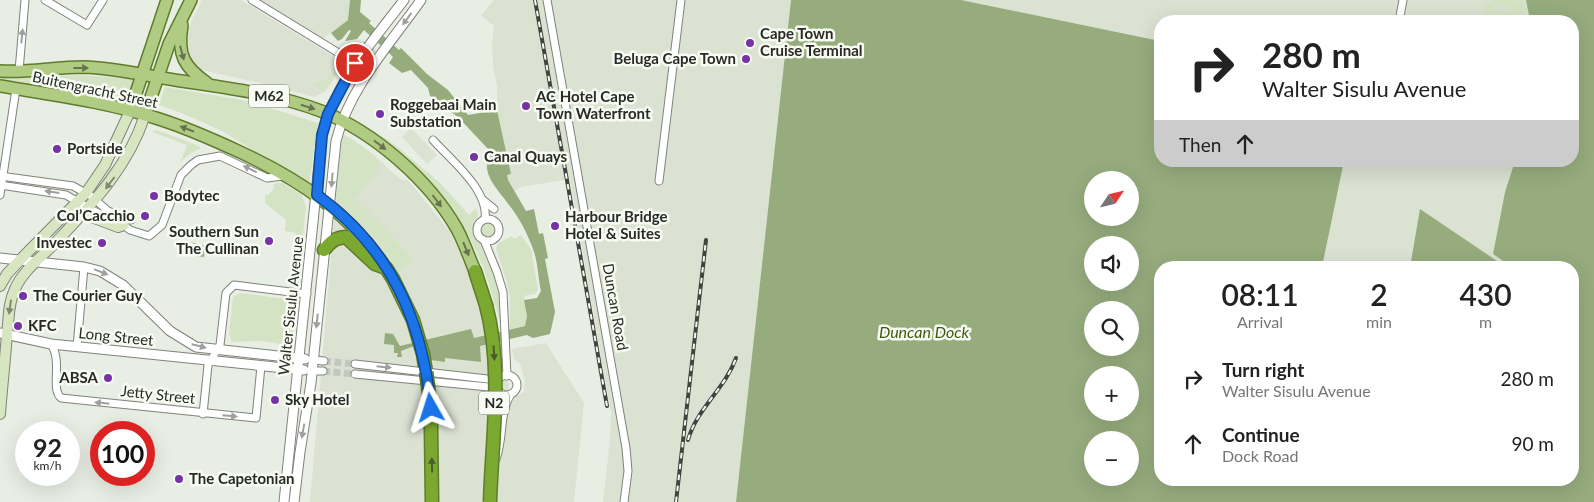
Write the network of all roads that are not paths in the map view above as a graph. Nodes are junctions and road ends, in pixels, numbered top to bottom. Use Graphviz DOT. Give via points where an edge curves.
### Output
graph roads {
  1 [pos="26,0"];
  2 [pos="45,0"];
  3 [pos="103,0"];
  4 [pos="166,0"];
  5 [pos="192,0"];
  6 [pos="252,0"];
  7 [pos="404,0"];
  8 [pos="421,0"];
  9 [pos="546,0"];
  10 [pos="681,0"];
  11 [pos="1404,0"];
  12 [pos="185,11"];
  13 [pos="1400,15"];
  14 [pos="355,63"];
  15 [pos="0,71"];
  16 [pos="19,71"];
  17 [pos="142,74"];
  18 [pos="158,77"];
  19 [pos="209,85"];
  20 [pos="0,86"];
  21 [pos="16,89"];
  22 [pos="130,111"];
  23 [pos="328,114"];
  24 [pos="145,115"];
  25 [pos="341,121"];
  26 [pos="433,140"];
  27 [pos="286,175"];
  28 [pos="1,176"];
  29 [pos="660,182"];
  30 [pos="1,185"];
  31 [pos="86,193"];
  32 [pos="0,195"];
  33 [pos="317,195"];
  34 [pos="480,196"];
  35 [pos="87,203"];
  36 [pos="330,204"];
  37 [pos="494,210"];
  38 [pos="81,216"];
  39 [pos="486,219"];
  40 [pos="495,221"];
  41 [pos="128,225"];
  42 [pos="494,239"];
  43 [pos="484,240"];
  44 [pos="324,250"];
  45 [pos="0,258"];
  46 [pos="20,260"];
  47 [pos="36,262"];
  48 [pos="493,263"];
  49 [pos="84,267"];
  50 [pos="387,269"];
  51 [pos="475,271"];
  52 [pos="0,286"];
  53 [pos="307,294"];
  54 [pos="4,334"];
  55 [pos="51,344"];
  56 [pos="77,347"];
  57 [pos="218,350"];
  58 [pos="300,358"];
  59 [pos="211,360"];
  60 [pos="313,360"];
  61 [pos="324,361"];
  62 [pos="355,364"];
  63 [pos="261,366"];
  64 [pos="298,369"];
  65 [pos="312,371"];
  66 [pos="323,371"];
  67 [pos="354,374"];
  68 [pos="507,376"];
  69 [pos="499,380"];
  70 [pos="502,393"];
  71 [pos="512,394"];
  72 [pos="505,409"];
  73 [pos="0,414"];
  74 [pos="203,414"];
  75 [pos="284,502"];
  76 [pos="294,502"];
  77 [pos="432,502"];
  78 [pos="485,502"];
  79 [pos="490,502"];
  80 [pos="624,502"];
  16 -- 1 [label="street, one-way"];
  2 -- 3 [label="street" via="86,25"];
  4 -- 17 [label="main road"];
  5 -- 12 [label="main road"];
  6 -- 14 [label="street"];
  7 -- 14 [label="street, Walter Sisulu Avenue"];
  8 -- 25 [label="street, Walter Sisulu Avenue, one-way" via="368,72"];
  9 -- 80 [label="street, Duncan Road" via="626,448 628,471"];
  10 -- 29 [label="street"];
  11 -- 13 [label="street"];
  12 -- 18 [label="main road"];
  12 -- 19 [label="main road, one-way" via="180,38 182,57 190,70"];
  14 -- 23 [label="street, Walter Sisulu Avenue"];
  15 -- 16 [label="main road, Buitengracht Street / M62"];
  16 -- 17 [label="main road, Buitengracht Street / M62, one-way" via="84,67"];
  17 -- 18 [label="main road, Buitengracht Street / M62"];
  17 -- 22 [label="main road"];
  18 -- 19 [label="main road, Buitengracht Street / M62"];
  18 -- 24 [label="main road"];
  19 -- 23 [label="main road, Buitengracht Street / M62, one-way" via="269,96"];
  20 -- 21 [label="main road, Buitengracht Street"];
  21 -- 22 [label="main road, Buitengracht Street"];
  21 -- 28 [label="street"];
  22 -- 24 [label="main road, Buitengracht Street"];
  22 -- 31 [label="main road" via="105,164"];
  23 -- 25 [label="main road, N2"];
  23 -- 33 [label="street, Walter Sisulu Avenue" via="322,135"];
  27 -- 24 [label="main road, Buitengracht Street, one-way" via="190,129"];
  24 -- 35 [label="main road, one-way" via="129,153 108,186"];
  25 -- 36 [label="street, Walter Sisulu Avenue, one-way"];
  25 -- 51 [label="main road, N2, one-way" via="368,137 429,190 456,228"];
  26 -- 34 [label="street"];
  27 -- 33 [label="main road, Buitengracht Street"];
  27 -- 41 [label="street, one-way" via="267,178 225,158 198,160 184,170 162,225 152,235 146,236"];
  28 -- 30 [label="street"];
  28 -- 31 [label="street" via="64,184"];
  30 -- 32 [label="street"];
  35 -- 30 [label="street, one-way" via="61,194"];
  31 -- 35 [label="main road"];
  33 -- 36 [label="main road, Buitengracht Street"];
  33 -- 53 [label="street, Walter Sisulu Avenue"];
  34 -- 37 [label="street"];
  34 -- 39 [label="street"];
  35 -- 38 [label="main road"];
  35 -- 41 [label="street" via="108,211"];
  35 -- 46 [label="main road"];
  36 -- 44 [label="street, Walter Sisulu Avenue"];
  36 -- 50 [label="main road, Buitengracht Street" via="370,245"];
  37 -- 39 [label="street"];
  37 -- 40 [label="street"];
  38 -- 41 [label="main road" via="118,227"];
  38 -- 47 [label="main road"];
  39 -- 40 [label="street"];
  39 -- 43 [label="street" via="477,227 478,235"];
  40 -- 42 [label="street" via="500,230"];
  42 -- 43 [label="street"];
  42 -- 48 [label="street" via="491,249"];
  43 -- 48 [label="street"];
  44 -- 50 [label="highway" via="332,241 346,237 375,264"];
  44 -- 60 [label="street, Walter Sisulu Avenue, one-way"];
  45 -- 46 [label="street"];
  46 -- 47 [label="street"];
  46 -- 52 [label="main road"];
  47 -- 49 [label="street"];
  47 -- 54 [label="main road, one-way" via="14,290"];
  48 -- 68 [label="street" via="503,292"];
  49 -- 56 [label="street"];
  49 -- 57 [label="street, one-way" via="116,280 161,323 188,343"];
  77 -- 50 [label="highway, one-way, bridge" via="431,408 423,354 408,306"];
  51 -- 79 [label="highway, N2, one-way, bridge" via="494,351"];
  53 -- 57 [label="street" via="234,285 226,293"];
  53 -- 58 [label="street, Walter Sisulu Avenue"];
  54 -- 55 [label="street, Long Street"];
  54 -- 73 [label="main road"];
  55 -- 56 [label="street, Long Street"];
  74 -- 55 [label="street, Jetty Street, one-way" via="61,398 56,388 57,355"];
  56 -- 59 [label="street, Long Street"];
  57 -- 58 [label="street"];
  57 -- 59 [label="street"];
  58 -- 60 [label="street"];
  58 -- 64 [label="street, Walter Sisulu Avenue"];
  59 -- 63 [label="street, Long Street"];
  59 -- 74 [label="street"];
  60 -- 61 [label="street"];
  60 -- 65 [label="street, Walter Sisulu Avenue"];
  62 -- 69 [label="street, one-way"];
  63 -- 64 [label="street, Long Street"];
  74 -- 63 [label="street, Jetty Street, one-way" via="256,418"];
  64 -- 65 [label="street, Long Street"];
  64 -- 75 [label="street, Walter Sisulu Avenue"];
  65 -- 66 [label="street"];
  65 -- 76 [label="street, Walter Sisulu Avenue, one-way"];
  67 -- 70 [label="street" via="489,387"];
  68 -- 69 [label="street"];
  68 -- 71 [label="street" via="515,379 517,384"];
  69 -- 70 [label="street"];
  70 -- 71 [label="street"];
  70 -- 72 [label="street"];
  71 -- 72 [label="street"];
  72 -- 78 [label="street" via="501,444 488,477"];
}
